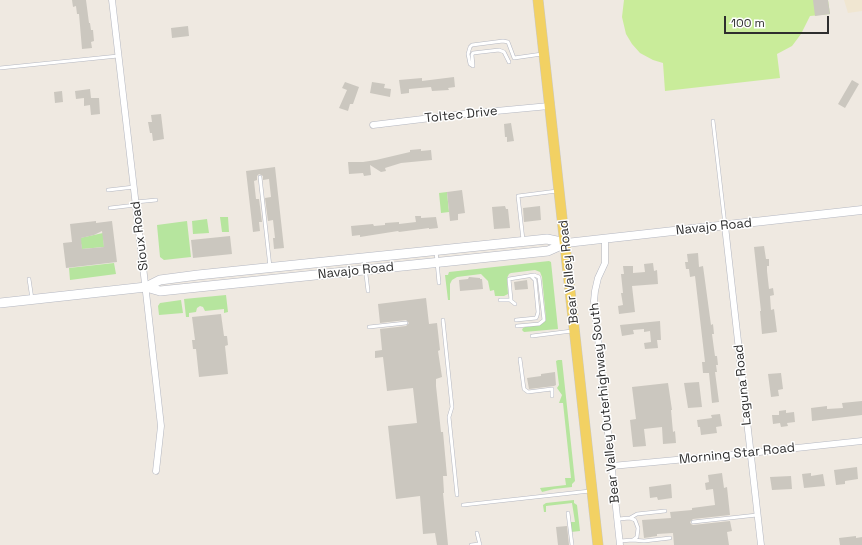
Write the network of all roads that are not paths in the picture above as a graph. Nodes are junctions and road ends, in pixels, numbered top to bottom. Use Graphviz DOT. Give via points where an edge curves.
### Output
graph roads {
  1 [pos="112,0"];
  2 [pos="538,0"];
  3 [pos="544,54"];
  4 [pos="118,56"];
  5 [pos="509,62"];
  6 [pos="0,68"];
  7 [pos="550,106"];
  8 [pos="713,122"];
  9 [pos="373,125"];
  10 [pos="260,177"];
  11 [pos="134,187"];
  12 [pos="108,190"];
  13 [pos="560,191"];
  14 [pos="156,200"];
  15 [pos="136,204"];
  16 [pos="110,208"];
  17 [pos="862,210"];
  18 [pos="725,226"];
  19 [pos="605,239"];
  20 [pos="523,242"];
  21 [pos="566,243"];
  22 [pos="436,251"];
  23 [pos="364,258"];
  24 [pos="437,262"];
  25 [pos="270,268"];
  26 [pos="365,270"];
  27 [pos="531,276"];
  28 [pos="30,279"];
  29 [pos="439,283"];
  30 [pos="146,287"];
  31 [pos="368,291"];
  32 [pos="32,299"];
  33 [pos="500,300"];
  34 [pos="511,300"];
  35 [pos="0,302"];
  36 [pos="515,304"];
  37 [pos="443,320"];
  38 [pos="516,320"];
  39 [pos="406,323"];
  40 [pos="517,326"];
  41 [pos="369,327"];
  42 [pos="575,331"];
  43 [pos="532,336"];
  44 [pos="520,359"];
  45 [pos="552,396"];
  46 [pos="862,441"];
  47 [pos="750,453"];
  48 [pos="612,466"];
  49 [pos="156,472"];
  50 [pos="593,491"];
  51 [pos="457,495"];
  52 [pos="463,505"];
  53 [pos="665,511"];
  54 [pos="568,513"];
  55 [pos="757,515"];
  56 [pos="630,518"];
  57 [pos="618,519"];
  58 [pos="693,522"];
  59 [pos="477,533"];
  60 [pos="670,538"];
  61 [pos="633,540"];
  62 [pos="620,543"];
  63 [pos="471,545"];
  64 [pos="480,545"];
  65 [pos="572,545"];
  66 [pos="598,545"];
  67 [pos="761,545"];
  1 -- 4 [label="street, Sioux Road"];
  2 -- 3 [label="main road, Bear Valley Road"];
  3 -- 5 [label="lane" via="514,58 508,42 503,41 470,47 468,54 473,66 473,53 499,50 504,52"];
  3 -- 7 [label="main road, Bear Valley Road"];
  4 -- 6 [label="lane"];
  4 -- 11 [label="street, Sioux Road"];
  7 -- 9 [label="street, Toltec Drive"];
  7 -- 13 [label="main road, Bear Valley Road"];
  8 -- 18 [label="lane"];
  10 -- 25 [label="lane"];
  11 -- 12 [label="lane"];
  11 -- 15 [label="street, Sioux Road"];
  13 -- 20 [label="lane" via="518,196"];
  13 -- 21 [label="main road, Bear Valley Road"];
  14 -- 15 [label="lane"];
  15 -- 16 [label="lane"];
  15 -- 30 [label="street, Sioux Road"];
  17 -- 18 [label="street, Navajo Road"];
  18 -- 19 [label="street, Navajo Road"];
  18 -- 47 [label="street, Laguna Road"];
  19 -- 21 [label="street, Navajo Road"];
  19 -- 48 [label="street, Bear Valley Outerhighway South" via="606,263 598,278 594,301"];
  20 -- 21 [label="main road, Navajo Road" via="547,239"];
  20 -- 22 [label="main road, Navajo Road" via="478,244"];
  21 -- 24 [label="main road, Navajo Road" via="548,251"];
  21 -- 42 [label="main road, Bear Valley Road"];
  22 -- 23 [label="main road, Navajo Road"];
  22 -- 24 [label="lane"];
  23 -- 25 [label="main road, Navajo Road"];
  23 -- 26 [label="lane"];
  24 -- 26 [label="main road, Navajo Road"];
  24 -- 29 [label="lane"];
  25 -- 30 [label="main road, Navajo Road" via="160,280"];
  26 -- 30 [label="main road, Navajo Road" via="160,292"];
  26 -- 31 [label="lane"];
  27 -- 34 [label="lane" via="509,279"];
  27 -- 38 [label="lane" via="534,280 537,316"];
  27 -- 40 [label="lane" via="540,277 541,280 544,320 539,324"];
  28 -- 32 [label="lane"];
  30 -- 32 [label="main road, Navajo Road"];
  30 -- 49 [label="street, Sioux Road" via="161,426"];
  32 -- 35 [label="main road, Navajo Road"];
  33 -- 34 [label="lane"];
  34 -- 36 [label="lane"];
  37 -- 51 [label="lane" via="452,406 449,417"];
  39 -- 41 [label="lane"];
  42 -- 43 [label="lane"];
  42 -- 50 [label="main road, Bear Valley Road"];
  44 -- 45 [label="lane" via="524,389 528,392 552,389"];
  46 -- 47 [label="street, Morning Star Road"];
  47 -- 48 [label="street, Morning Star Road"];
  47 -- 55 [label="street, Laguna Road"];
  48 -- 57 [label="street, Bear Valley Outerhighway South"];
  50 -- 52 [label="lane"];
  50 -- 66 [label="main road, Bear Valley Road"];
  53 -- 56 [label="lane" via="637,514"];
  54 -- 65 [label="lane"];
  55 -- 58 [label="lane"];
  55 -- 67 [label="street, Laguna Road"];
  56 -- 57 [label="lane"];
  56 -- 61 [label="lane" via="635,520 638,528 637,537"];
  57 -- 62 [label="street, Bear Valley Outerhighway South"];
  59 -- 64 [label="lane"];
  60 -- 61 [label="lane"];
  61 -- 62 [label="lane"];
  63 -- 64 [label="lane"];
}
